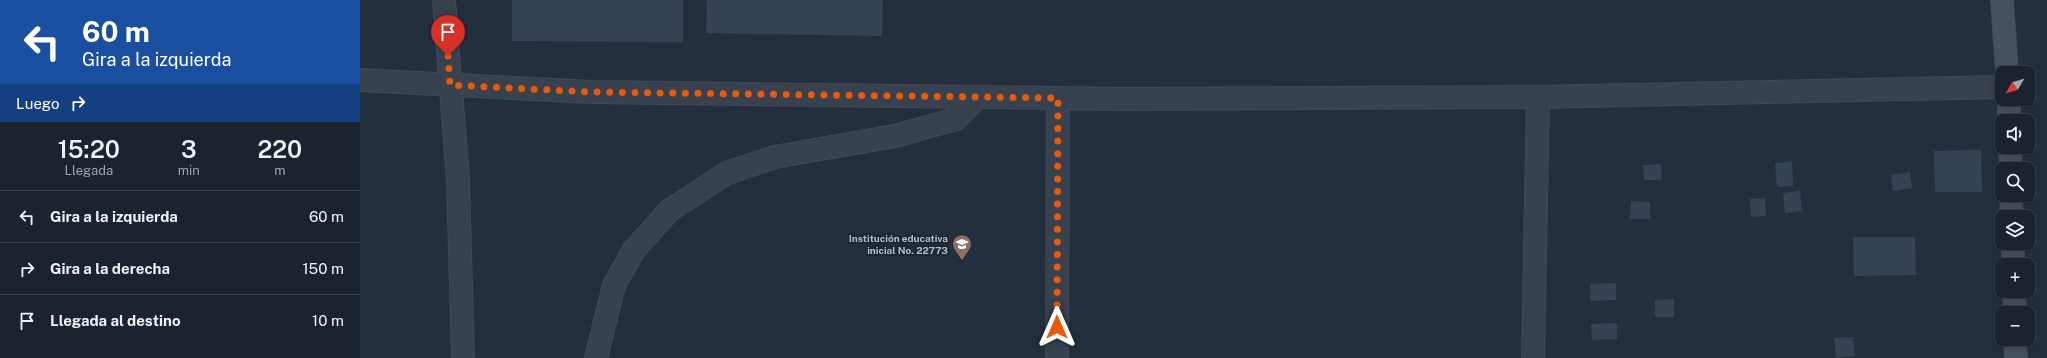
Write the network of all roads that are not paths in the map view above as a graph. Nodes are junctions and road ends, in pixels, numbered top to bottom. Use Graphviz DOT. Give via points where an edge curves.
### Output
graph roads {
  1 [pos="444,0"];
  2 [pos="2002,0"];
  3 [pos="2007,66"];
  4 [pos="360,80"];
  5 [pos="450,85"];
  6 [pos="1995,87"];
  7 [pos="978,97"];
  8 [pos="1538,97"];
  9 [pos="1058,98"];
  10 [pos="2016,346"];
  11 [pos="463,358"];
  12 [pos="596,358"];
  13 [pos="1057,358"];
  14 [pos="1533,358"];
  15 [pos="2016,358"];
  1 -- 5 [label="street"];
  2 -- 3 [label="street"];
  4 -- 5 [label="street"];
  5 -- 7 [label="street" via="592,92"];
  5 -- 11 [label="street" via="458,180"];
  6 -- 8 [label="street"];
  7 -- 9 [label="street"];
  7 -- 12 [label="street" via="956,119 895,136 775,157 727,173 670,210 634,250 614,285"];
  8 -- 9 [label="street"];
  8 -- 14 [label="street"];
  9 -- 13 [label="street"];
  10 -- 15 [label="street"];
}
